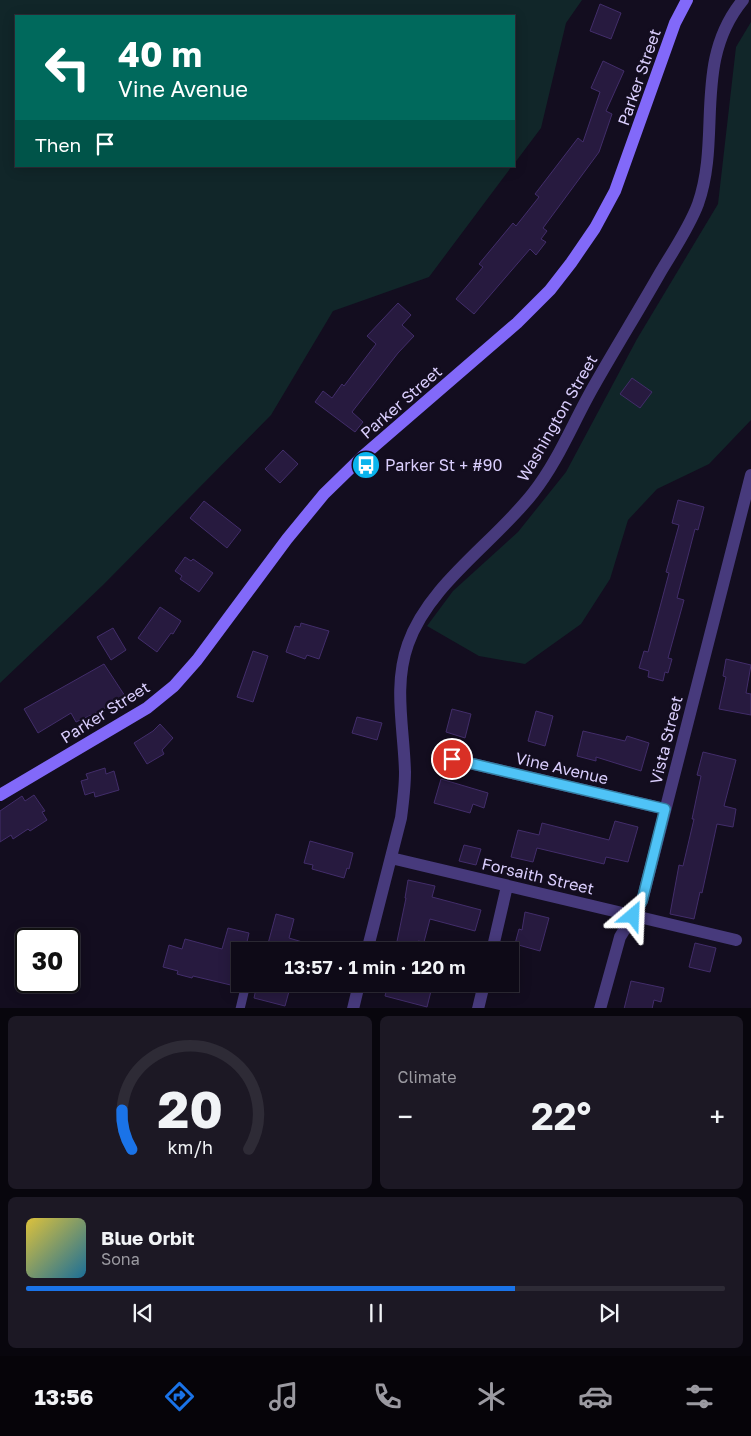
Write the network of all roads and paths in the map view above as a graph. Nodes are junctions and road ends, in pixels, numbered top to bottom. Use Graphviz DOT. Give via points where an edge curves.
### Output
graph roads {
  1 [pos="687,0"];
  2 [pos="744,0"];
  3 [pos="751,475"];
  4 [pos="452,759"];
  5 [pos="0,796"];
  6 [pos="665,809"];
  7 [pos="390,858"];
  8 [pos="507,886"];
  9 [pos="633,916"];
  10 [pos="736,940"];
  11 [pos="369,942"];
  12 [pos="494,942"];
  13 [pos="244,992"];
  14 [pos="357,992"];
  15 [pos="482,992"];
  16 [pos="240,1008"];
  17 [pos="353,1008"];
  18 [pos="478,1008"];
  19 [pos="600,1008"];
  1 -- 5 [label="street, Parker Street" via="674,23 615,191 595,228 550,290 324,494 174,686 147,708"];
  2 -- 7 [label="street, Washington Street" via="722,34 709,98 705,169 698,204 680,241 593,388 548,474 510,521 429,603 407,645 399,687 404,796"];
  3 -- 6 [label="street, Vista Street"];
  4 -- 6 [label="street, Vine Avenue"];
  6 -- 9 [label="street, Vista Street" via="642,901"];
  7 -- 8 [label="street, Forsaith Street"];
  7 -- 11 [label="street, Washington Street"];
  8 -- 9 [label="street, Forsaith Street"];
  8 -- 12 [label="street"];
  9 -- 10 [label="street, Forsaith Street"];
  9 -- 19 [label="street, Vista Street" via="620,937"];
  13 -- 16 [label="lane"];
  14 -- 17 [label="street"];
  15 -- 18 [label="street"];
}
